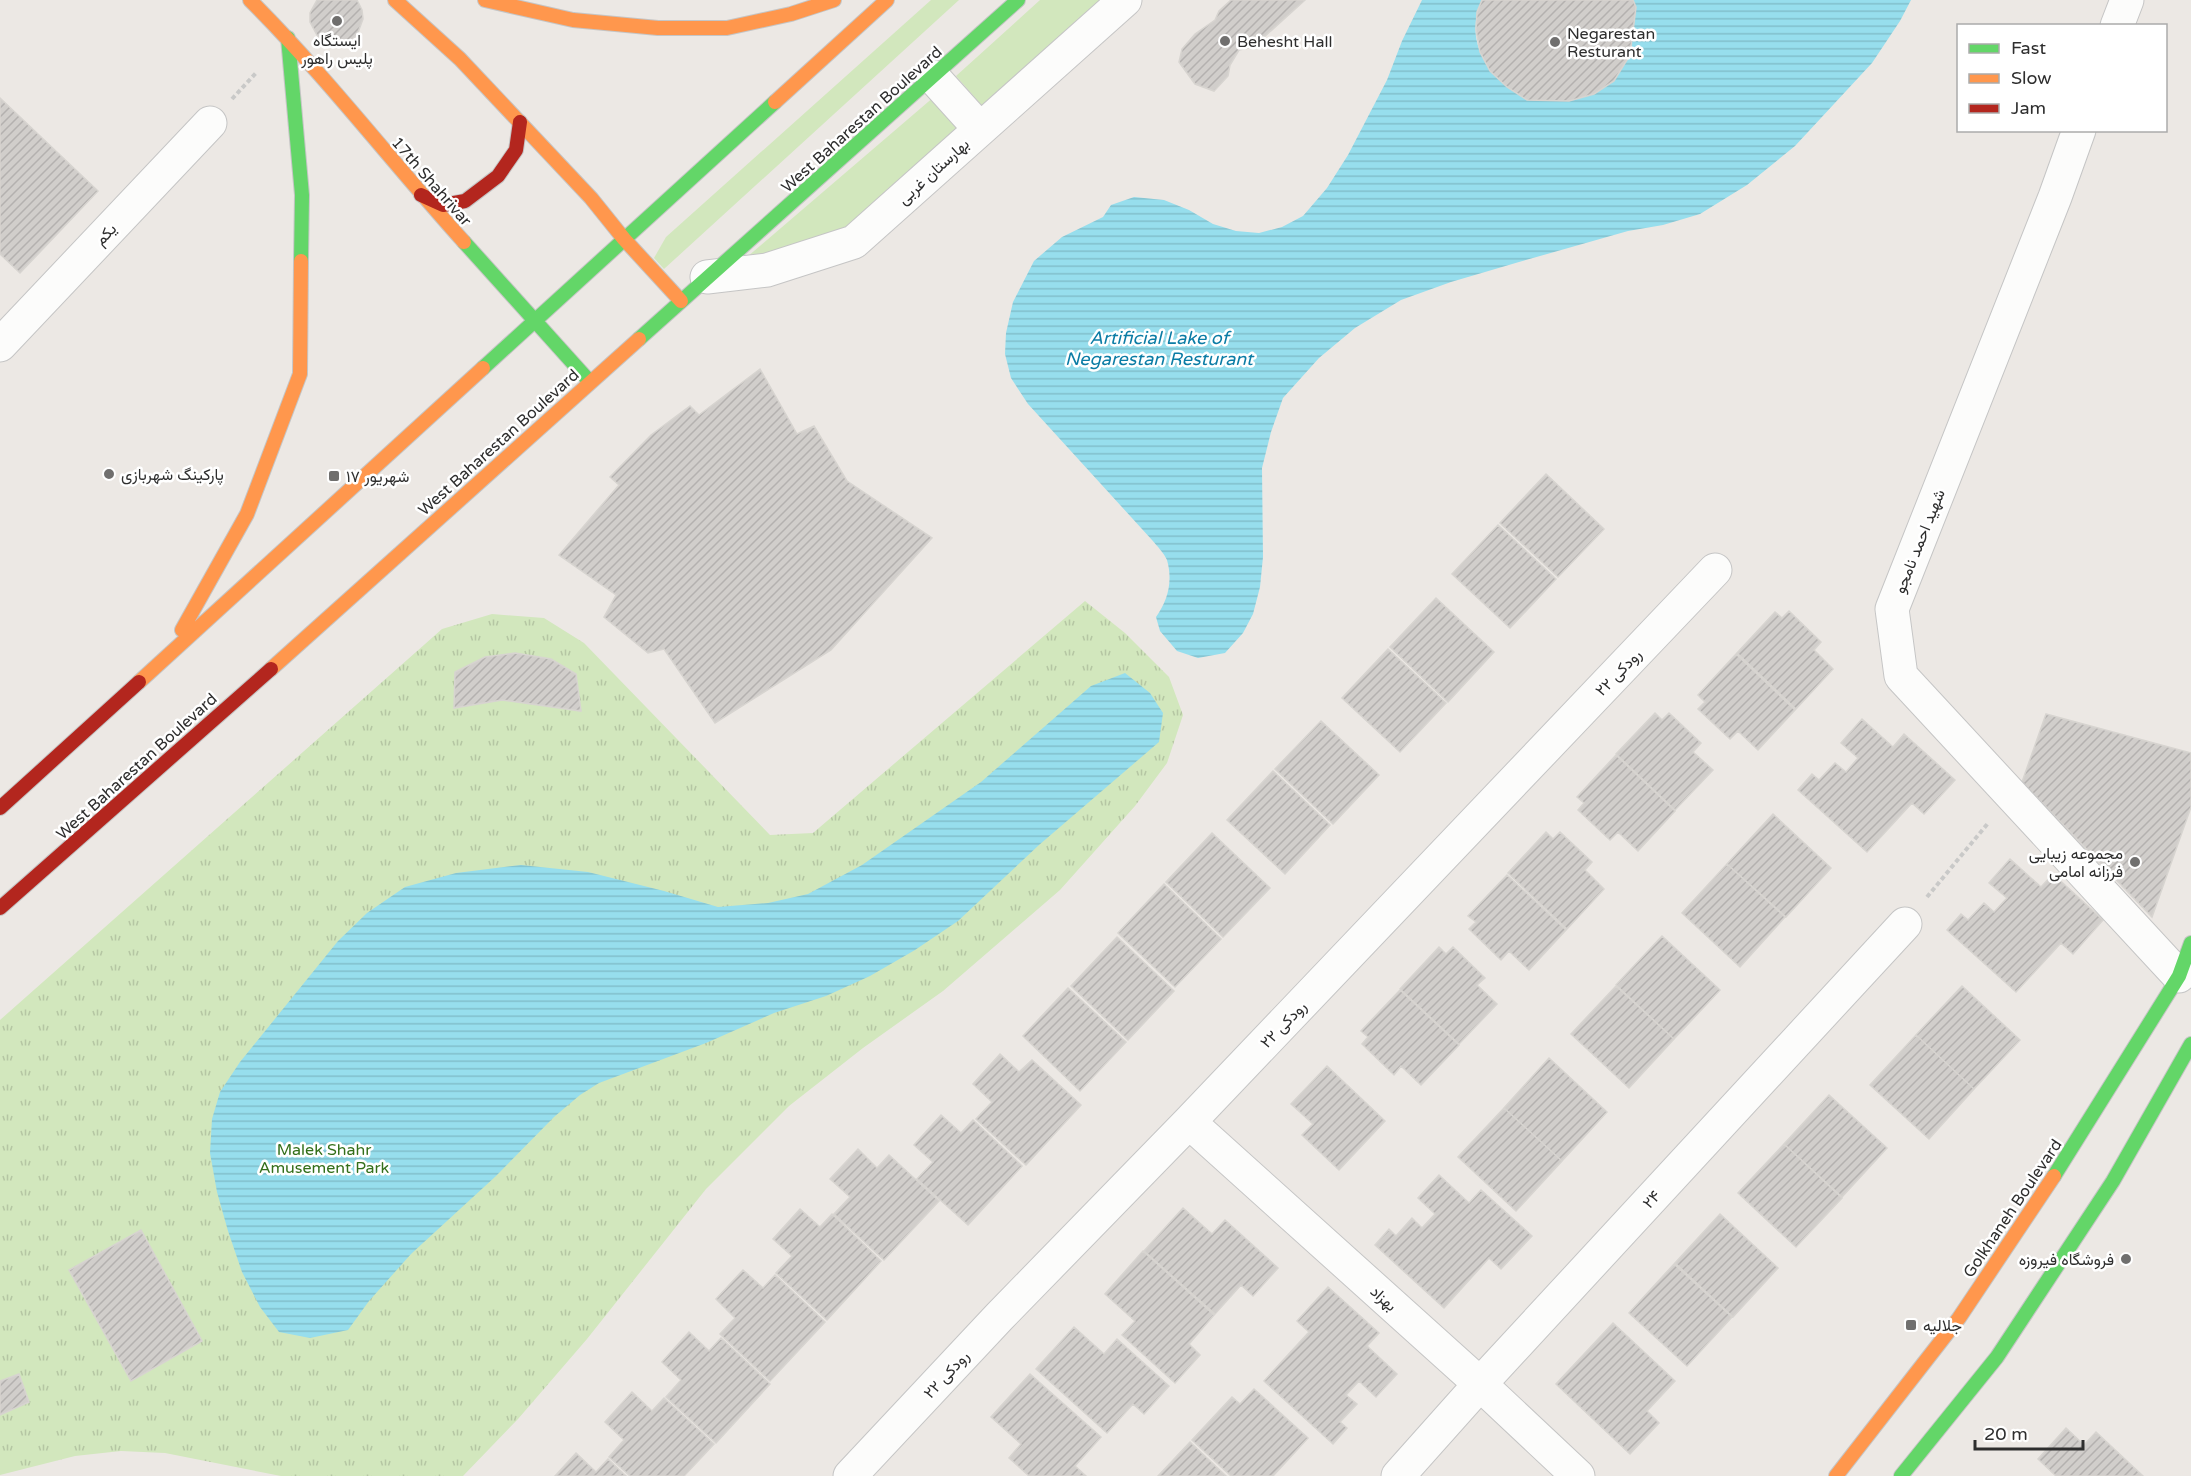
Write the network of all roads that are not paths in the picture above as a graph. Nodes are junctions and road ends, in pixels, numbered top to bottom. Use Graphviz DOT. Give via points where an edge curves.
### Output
graph roads {
  1 [pos="250,0"];
  2 [pos="395,0"];
  3 [pos="485,0"];
  4 [pos="834,0"];
  5 [pos="886,0"];
  6 [pos="1018,0"];
  7 [pos="1125,0"];
  8 [pos="2127,0"];
  9 [pos="275,4"];
  10 [pos="2118,24"];
  11 [pos="288,38"];
  12 [pos="933,77"];
  13 [pos="520,122"];
  14 [pos="210,123"];
  15 [pos="980,129"];
  16 [pos="2078,132"];
  17 [pos="421,195"];
  18 [pos="624,239"];
  19 [pos="707,277"];
  20 [pos="681,301"];
  21 [pos="533,321"];
  22 [pos="0,345"];
  23 [pos="590,382"];
  24 [pos="1715,570"];
  25 [pos="169,654"];
  26 [pos="0,808"];
  27 [pos="0,908"];
  28 [pos="1905,924"];
  29 [pos="2191,943"];
  30 [pos="2179,976"];
  31 [pos="2191,1044"];
  32 [pos="1189,1122"];
  33 [pos="1480,1384"];
  34 [pos="850,1476"];
  35 [pos="1398,1476"];
  36 [pos="1578,1476"];
  37 [pos="1836,1476"];
  38 [pos="1901,1476"];
  1 -- 11 [label="main road, 17th Shahrivar"];
  2 -- 13 [label="main road" via="460,59"];
  3 -- 4 [label="main road" via="573,20 658,28 727,28"];
  5 -- 18 [label="main road"];
  6 -- 12 [label="main road, West Baharestan Boulevard"];
  7 -- 15 [label="street, بهارستان غربی"];
  8 -- 10 [label="street"];
  9 -- 11 [label="main road"];
  11 -- 17 [label="main road, 17th Shahrivar"];
  11 -- 25 [label="main road" via="302,195 300,374 247,514"];
  12 -- 15 [label="street"];
  12 -- 19 [label="main road, West Baharestan Boulevard"];
  13 -- 17 [label="main road" via="516,150 498,176 465,201 443,205"];
  13 -- 18 [label="main road"];
  14 -- 22 [label="street, یکم"];
  15 -- 19 [label="street, بهارستان غربی" via="854,242 767,270"];
  16 -- 30 [label="street, شهید احمد نامجو" via="1892,609 1901,676"];
  17 -- 21 [label="main road, 17th Shahrivar"];
  18 -- 20 [label="main road"];
  18 -- 21 [label="main road"];
  19 -- 20 [label="main road, West Baharestan Boulevard"];
  20 -- 23 [label="main road, West Baharestan Boulevard"];
  21 -- 23 [label="main road, 17th Shahrivar"];
  21 -- 25 [label="main road"];
  23 -- 27 [label="main road, West Baharestan Boulevard"];
  24 -- 32 [label="street, رودکی ۲۲"];
  25 -- 26 [label="main road"];
  28 -- 33 [label="street, ۲۴"];
  29 -- 30 [label="main road, Golkhaneh Boulevard"];
  30 -- 37 [label="main road, Golkhaneh Boulevard" via="2065,1160 1959,1318"];
  31 -- 38 [label="main road" via="2113,1181 1997,1357"];
  32 -- 33 [label="street, بهزاد"];
  32 -- 34 [label="street, رودکی ۲۲"];
  33 -- 35 [label="street, ۲۴"];
  33 -- 36 [label="street, بهزاد"];
}
